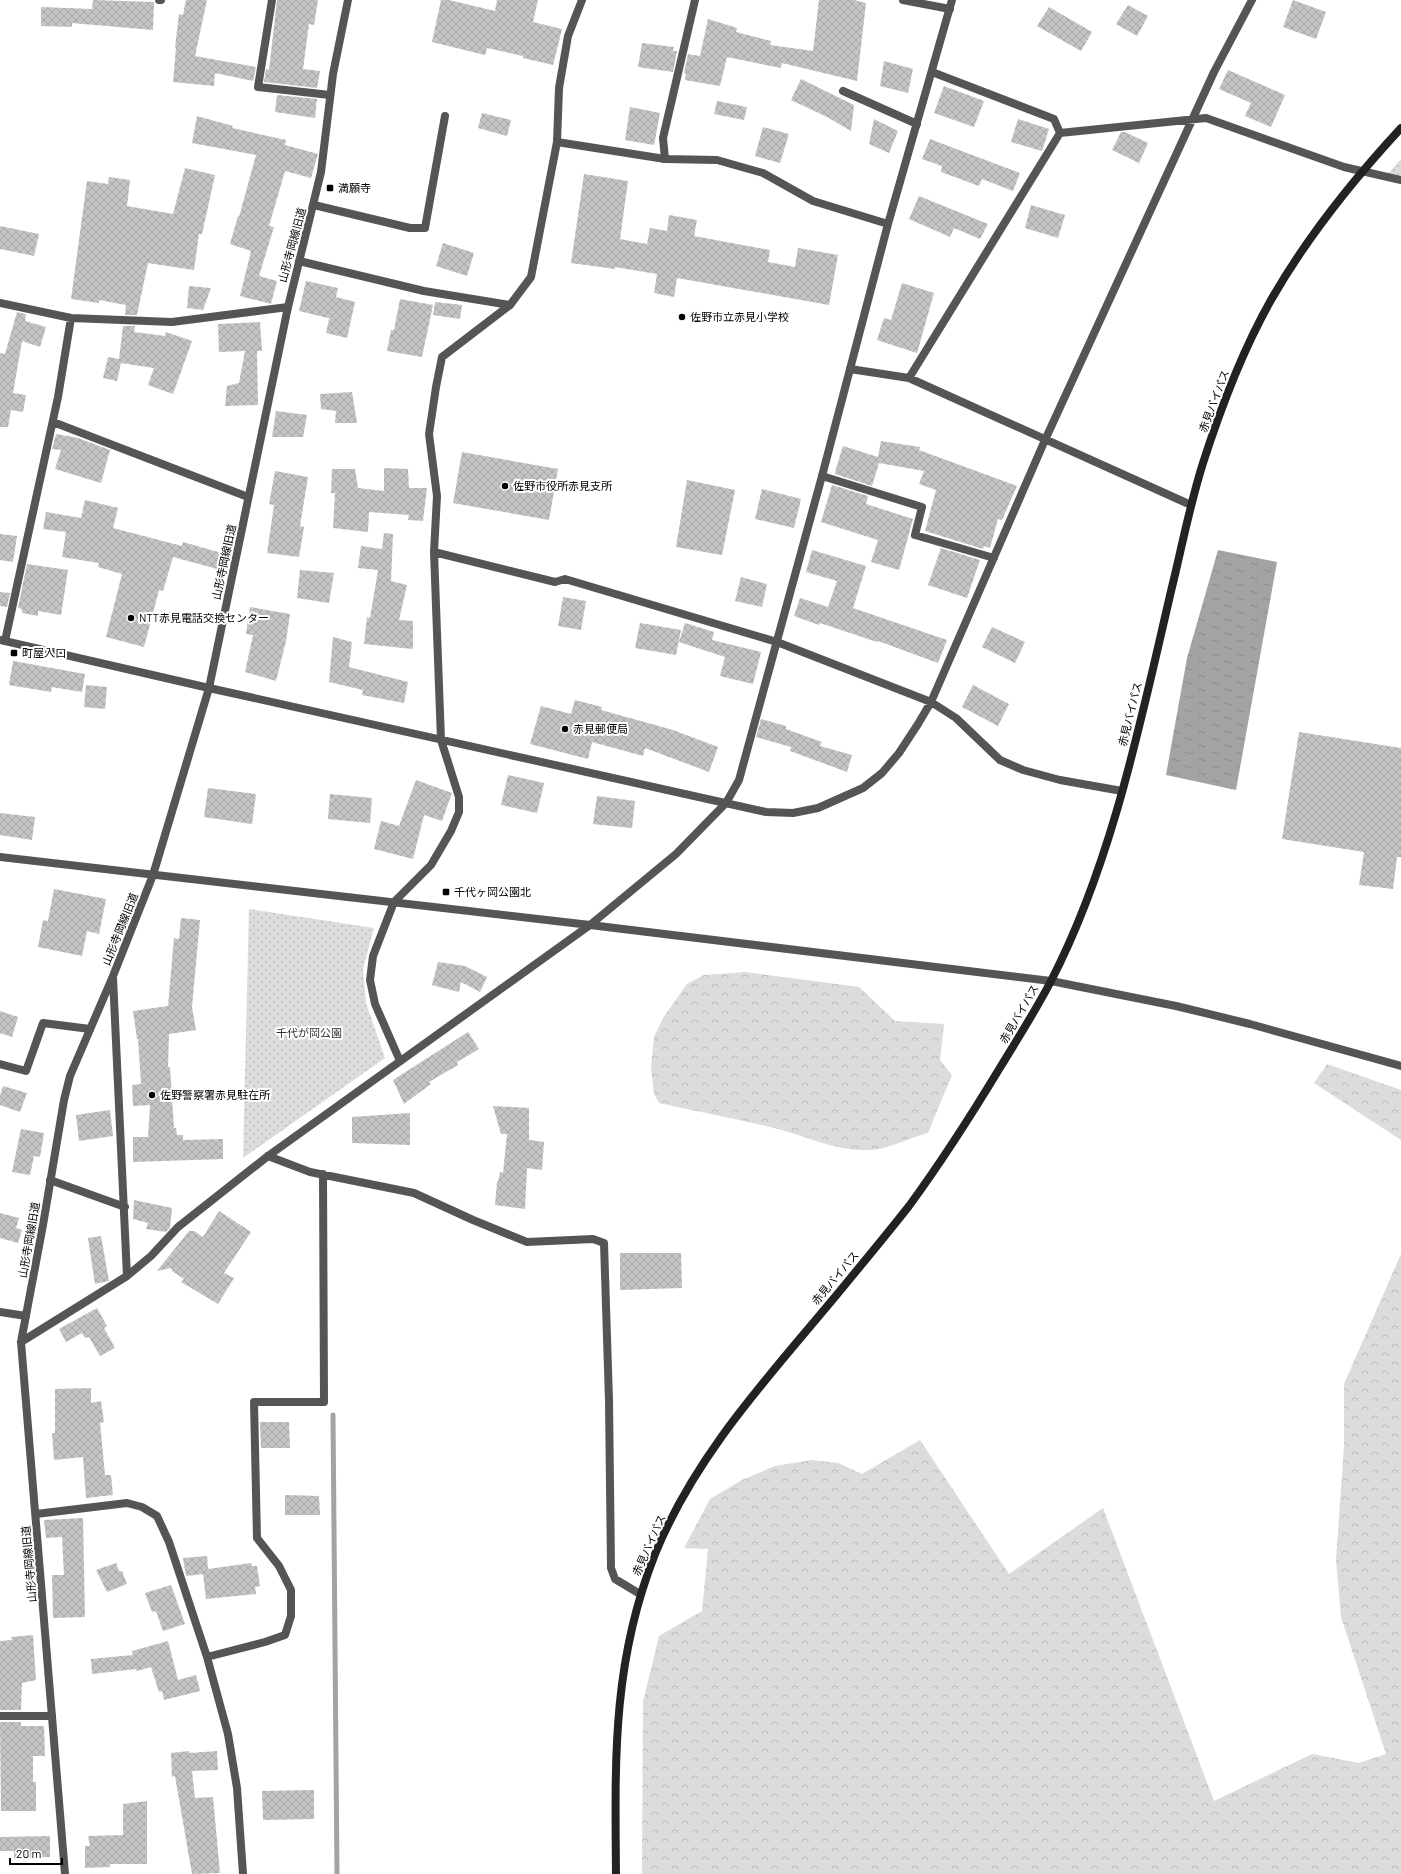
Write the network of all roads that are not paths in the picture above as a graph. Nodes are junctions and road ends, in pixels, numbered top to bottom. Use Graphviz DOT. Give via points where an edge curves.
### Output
graph roads {
  1 [pos="272,0"];
  2 [pos="348,0"];
  3 [pos="582,0"];
  4 [pos="695,0"];
  5 [pos="903,0"];
  6 [pos="952,0"];
  7 [pos="1252,0"];
  8 [pos="950,9"];
  9 [pos="932,72"];
  10 [pos="843,91"];
  11 [pos="330,95"];
  12 [pos="446,116"];
  13 [pos="1192,120"];
  14 [pos="917,124"];
  15 [pos="1401,128"];
  16 [pos="1060,133"];
  17 [pos="557,142"];
  18 [pos="665,159"];
  19 [pos="1360,172"];
  20 [pos="1401,180"];
  21 [pos="314,205"];
  22 [pos="888,224"];
  23 [pos="299,261"];
  24 [pos="0,303"];
  25 [pos="510,305"];
  26 [pos="288,307"];
  27 [pos="71,318"];
  28 [pos="850,369"];
  29 [pos="909,378"];
  30 [pos="52,422"];
  31 [pos="1045,440"];
  32 [pos="822,476"];
  33 [pos="248,497"];
  34 [pos="1191,504"];
  35 [pos="434,552"];
  36 [pos="994,558"];
  37 [pos="2,641"];
  38 [pos="777,642"];
  39 [pos="209,688"];
  40 [pos="931,702"];
  41 [pos="441,740"];
  42 [pos="1122,791"];
  43 [pos="726,803"];
  44 [pos="0,857"];
  45 [pos="153,875"];
  46 [pos="394,902"];
  47 [pos="590,925"];
  48 [pos="113,976"];
  49 [pos="1051,981"];
  50 [pos="90,1029"];
  51 [pos="400,1061"];
  52 [pos="0,1064"];
  53 [pos="1401,1066"];
  54 [pos="268,1156"];
  55 [pos="322,1174"];
  56 [pos="50,1180"];
  57 [pos="125,1207"];
  58 [pos="127,1276"];
  59 [pos="0,1312"];
  60 [pos="26,1316"];
  61 [pos="21,1342"];
  62 [pos="36,1514"];
  63 [pos="640,1594"];
  64 [pos="207,1657"];
  65 [pos="0,1716"];
  66 [pos="52,1716"];
  67 [pos="64,1874"];
  68 [pos="243,1874"];
  69 [pos="616,1874"];
  1 -- 11 [label="street" via="258,87"];
  2 -- 11 [label="street, 山形寺岡線旧道"];
  3 -- 17 [label="street" via="568,36 559,88"];
  4 -- 18 [label="street" via="663,138"];
  5 -- 8 [label="street"];
  6 -- 8 [label="street"];
  7 -- 13 [label="street"];
  8 -- 9 [label="street"];
  9 -- 14 [label="street"];
  9 -- 16 [label="street" via="1054,119"];
  10 -- 14 [label="street"];
  11 -- 21 [label="street, 山形寺岡線旧道" via="321,172"];
  12 -- 21 [label="street" via="425,228 410,228"];
  13 -- 16 [label="street"];
  13 -- 19 [label="street" via="1213,120"];
  13 -- 31 [label="street"];
  14 -- 22 [label="street"];
  15 -- 19 [label="main road, 赤見バイパス"];
  16 -- 29 [label="street"];
  17 -- 18 [label="street"];
  17 -- 25 [label="street" via="531,276"];
  18 -- 22 [label="street" via="717,160 763,173 813,201"];
  19 -- 20 [label="street"];
  19 -- 34 [label="main road, 赤見バイパス" via="1320,224 1270,302 1217,423"];
  21 -- 23 [label="street, 山形寺岡線旧道"];
  22 -- 28 [label="street"];
  23 -- 25 [label="street" via="424,291"];
  23 -- 26 [label="street, 山形寺岡線旧道"];
  24 -- 27 [label="street"];
  25 -- 35 [label="street" via="442,357 429,434 437,496"];
  26 -- 27 [label="street" via="172,322"];
  26 -- 33 [label="street, 山形寺岡線旧道"];
  27 -- 30 [label="street"];
  28 -- 29 [label="street"];
  28 -- 32 [label="street"];
  29 -- 31 [label="street"];
  30 -- 33 [label="street"];
  30 -- 37 [label="street"];
  31 -- 34 [label="street"];
  31 -- 36 [label="street"];
  32 -- 36 [label="street" via="922,507 914,535"];
  32 -- 38 [label="street"];
  33 -- 39 [label="street, 山形寺岡線旧道"];
  34 -- 42 [label="main road, 赤見バイパス"];
  35 -- 38 [label="street" via="555,582 565,579"];
  35 -- 41 [label="street"];
  36 -- 40 [label="street"];
  37 -- 39 [label="street"];
  38 -- 40 [label="street"];
  38 -- 43 [label="street" via="739,780"];
  39 -- 41 [label="street"];
  39 -- 45 [label="street, 山形寺岡線旧道"];
  40 -- 42 [label="street" via="956,718 1000,760 1023,770 1060,780"];
  40 -- 43 [label="street" via="900,753 882,773 863,788 843,798 818,808 792,812 766,812"];
  41 -- 43 [label="street"];
  41 -- 46 [label="street" via="459,797 459,812 431,865"];
  42 -- 49 [label="main road, 赤見バイパス" via="1095,875"];
  43 -- 47 [label="street" via="676,854"];
  44 -- 45 [label="street"];
  45 -- 46 [label="street"];
  45 -- 48 [label="street, 山形寺岡線旧道"];
  46 -- 47 [label="street"];
  46 -- 51 [label="street" via="373,956 370,980 375,1004"];
  47 -- 49 [label="street"];
  47 -- 51 [label="street"];
  48 -- 50 [label="street, 山形寺岡線旧道"];
  48 -- 57 [label="street"];
  49 -- 53 [label="street" via="1236,1020"];
  49 -- 63 [label="main road, 赤見バイパス" via="960,1131 908,1206 740,1409 709,1454 658,1547"];
  50 -- 52 [label="street" via="44,1023 26,1072"];
  50 -- 56 [label="street, 山形寺岡線旧道" via="70,1076"];
  51 -- 54 [label="street"];
  54 -- 55 [label="street"];
  54 -- 58 [label="street" via="178,1228"];
  55 -- 63 [label="street" via="414,1192 527,1242 593,1239 604,1243 611,1568 615,1579"];
  55 -- 64 [label="street" via="324,1402 254,1402 257,1538 279,1566 292,1590 292,1616 285,1635"];
  56 -- 57 [label="street"];
  56 -- 60 [label="street, 山形寺岡線旧道"];
  57 -- 58 [label="street"];
  58 -- 61 [label="street"];
  59 -- 60 [label="street"];
  60 -- 61 [label="street, 山形寺岡線旧道"];
  61 -- 62 [label="street, 山形寺岡線旧道"];
  62 -- 64 [label="street" via="127,1503 142,1507 157,1516"];
  62 -- 66 [label="street, 山形寺岡線旧道"];
  63 -- 69 [label="main road, 赤見バイパス" via="621,1683 617,1728"];
  64 -- 68 [label="street" via="228,1734"];
  65 -- 66 [label="street"];
  66 -- 67 [label="street, 山形寺岡線旧道"];
}
